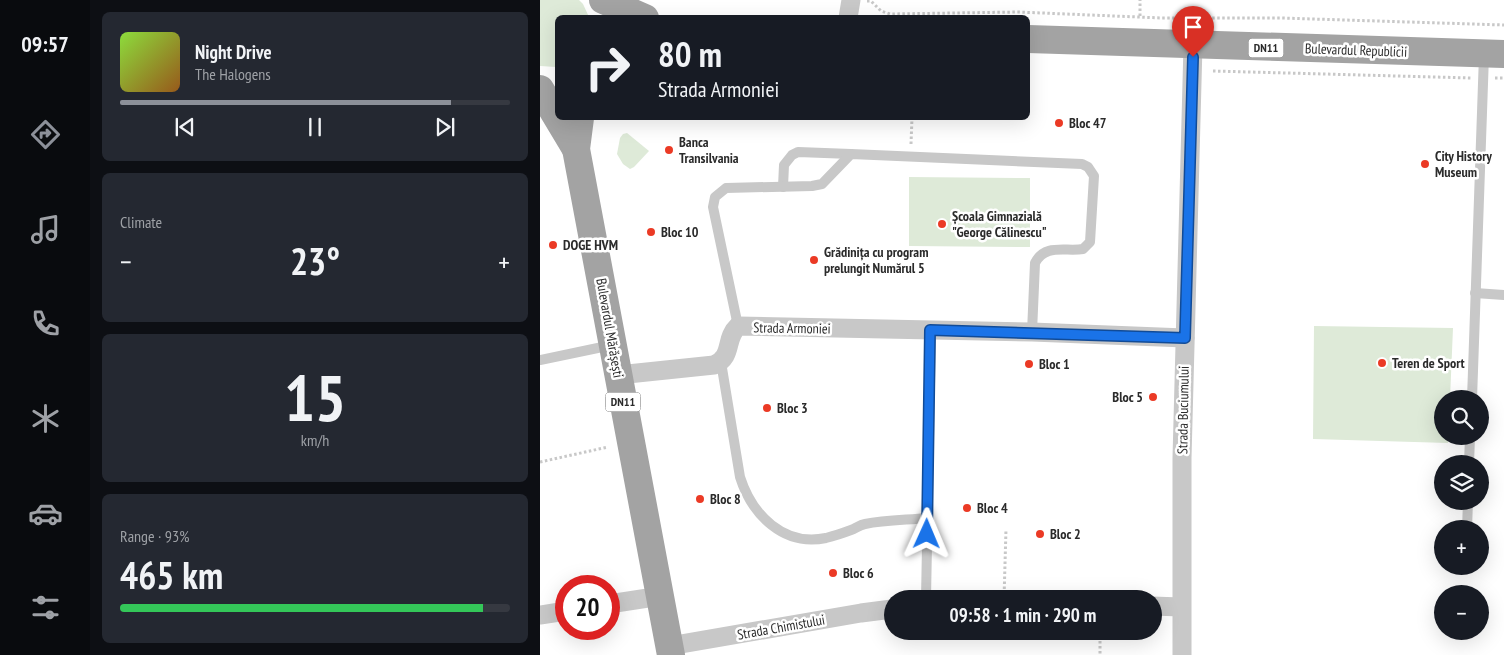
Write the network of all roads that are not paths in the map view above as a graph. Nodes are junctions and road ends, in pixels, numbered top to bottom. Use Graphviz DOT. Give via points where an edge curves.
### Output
graph roads {
  1 [pos="595,0"];
  2 [pos="603,0"];
  3 [pos="851,0"];
  4 [pos="600,15"];
  5 [pos="638,15"];
  6 [pos="848,15"];
  7 [pos="1030,39"];
  8 [pos="1193,45"];
  9 [pos="1490,62"];
  10 [pos="540,76"];
  11 [pos="555,77"];
  12 [pos="540,89"];
  13 [pos="555,114"];
  14 [pos="559,120"];
  15 [pos="580,120"];
  16 [pos="576,148"];
  17 [pos="850,154"];
  18 [pos="783,187"];
  19 [pos="1475,292"];
  20 [pos="1504,294"];
  21 [pos="738,326"];
  22 [pos="930,330"];
  23 [pos="1032,332"];
  24 [pos="1185,338"];
  25 [pos="613,345"];
  26 [pos="540,360"];
  27 [pos="720,362"];
  28 [pos="618,375"];
  29 [pos="1472,390"];
  30 [pos="927,518"];
  31 [pos="926,590"];
  32 [pos="661,596"];
  33 [pos="620,602"];
  34 [pos="1162,606"];
  35 [pos="1181,607"];
  36 [pos="884,610"];
  37 [pos="555,613"];
  38 [pos="540,615"];
  39 [pos="670,650"];
  40 [pos="1182,655"];
  1 -- 4 [label="main road"];
  2 -- 5 [label="main road"];
  3 -- 6 [label="street"];
  7 -- 8 [label="main road, Bulevardul Republicii / DN11"];
  8 -- 9 [label="main road, Bulevardul Republicii / DN11"];
  8 -- 24 [label="street, Strada Buciumului"];
  9 -- 19 [label="lane"];
  10 -- 11 [label="main road"];
  12 -- 13 [label="main road, Bulevardul Mărășești / DN11"];
  14 -- 16 [label="main road, Bulevardul Mărășești / DN11"];
  15 -- 16 [label="main road, Bulevardul Mărășești / DN11"];
  16 -- 25 [label="main road, Bulevardul Mărășești / DN11"];
  17 -- 18 [label="lane" via="822,184"];
  17 -- 18 [label="lane" via="798,152 784,165"];
  17 -- 23 [label="lane" via="1088,167 1094,176 1090,242 1083,249 1050,250 1037,258"];
  18 -- 21 [label="lane" via="726,188 714,201 715,223"];
  19 -- 20 [label="lane"];
  19 -- 29 [label="lane"];
  21 -- 22 [label="street, Strada Armoniei"];
  21 -- 27 [label="street, Strada Armoniei" via="730,335 728,350"];
  22 -- 23 [label="street, Strada Armoniei"];
  22 -- 30 [label="lane"];
  23 -- 24 [label="street, Strada Armoniei"];
  24 -- 35 [label="street, Strada Buciumului"];
  25 -- 26 [label="lane"];
  25 -- 28 [label="main road, Bulevardul Mărășești / DN11"];
  27 -- 28 [label="street"];
  27 -- 30 [label="lane" via="740,477 754,505 779,531 799,539 817,540 867,523"];
  28 -- 32 [label="main road, Bulevardul Mărășești / DN11"];
  30 -- 31 [label="lane"];
  32 -- 33 [label="street"];
  32 -- 39 [label="main road, Bulevardul Mărășești / DN11"];
  34 -- 35 [label="street"];
  35 -- 40 [label="street, Strada Buciumului"];
  36 -- 39 [label="street, Strada Chimistului"];
  37 -- 38 [label="street"];
}
